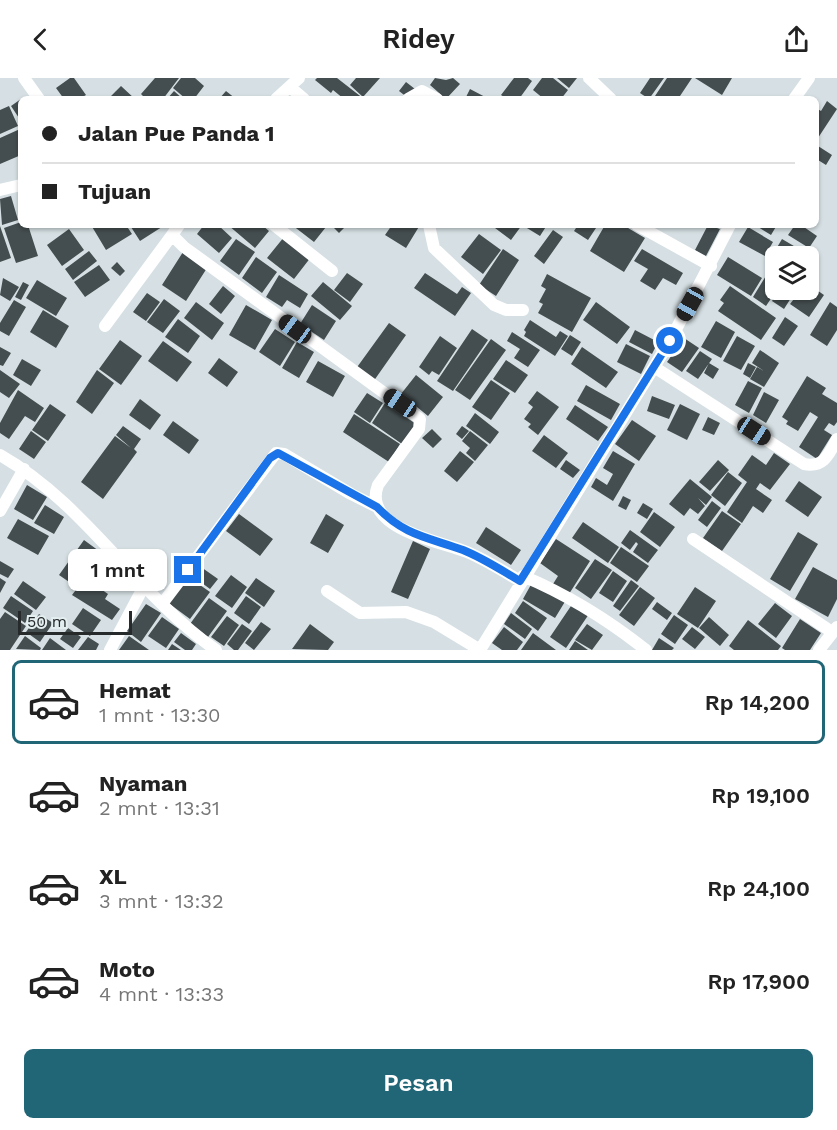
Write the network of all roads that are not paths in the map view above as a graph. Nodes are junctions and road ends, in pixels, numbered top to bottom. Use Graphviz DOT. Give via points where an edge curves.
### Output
graph roads {
  1 [pos="24,78"];
  2 [pos="589,78"];
  3 [pos="804,79"];
  4 [pos="294,83"];
  5 [pos="37,96"];
  6 [pos="279,96"];
  7 [pos="302,96"];
  8 [pos="414,96"];
  9 [pos="432,96"];
  10 [pos="608,96"];
  11 [pos="796,96"];
  12 [pos="18,186"];
  13 [pos="0,190"];
  14 [pos="278,228"];
  15 [pos="430,228"];
  16 [pos="642,228"];
  17 [pos="729,228"];
  18 [pos="176,230"];
  19 [pos="711,266"];
  20 [pos="332,271"];
  21 [pos="523,310"];
  22 [pos="105,326"];
  23 [pos="654,367"];
  24 [pos="837,439"];
  25 [pos="0,455"];
  26 [pos="24,468"];
  27 [pos="377,507"];
  28 [pos="0,511"];
  29 [pos="693,539"];
  30 [pos="522,578"];
  31 [pos="144,586"];
  32 [pos="327,591"];
  33 [pos="162,604"];
  34 [pos="835,630"];
  35 [pos="110,650"];
  36 [pos="216,650"];
  37 [pos="480,650"];
  38 [pos="646,650"];
  39 [pos="819,650"];
  1 -- 5 [label="street"];
  2 -- 10 [label="street"];
  3 -- 11 [label="street"];
  4 -- 6 [label="street"];
  4 -- 7 [label="street"];
  8 -- 9 [label="street" via="423,91"];
  12 -- 13 [label="street"];
  14 -- 20 [label="street"];
  15 -- 21 [label="street" via="434,248 494,305"];
  16 -- 19 [label="street"];
  17 -- 19 [label="street"];
  18 -- 22 [label="street"];
  18 -- 27 [label="street" via="240,289 420,418 419,429 378,485 374,499"];
  19 -- 23 [label="street"];
  23 -- 24 [label="street" via="804,464 824,462"];
  23 -- 30 [label="street"];
  25 -- 26 [label="street"];
  26 -- 28 [label="street"];
  26 -- 31 [label="street" via="66,503"];
  27 -- 30 [label="street" via="412,535 464,551"];
  27 -- 33 [label="street" via="276,453"];
  29 -- 34 [label="street"];
  30 -- 37 [label="street"];
  30 -- 38 [label="street" via="579,602"];
  31 -- 33 [label="street"];
  31 -- 35 [label="street"];
  32 -- 37 [label="street" via="360,613 406,612 434,622"];
  33 -- 36 [label="street"];
  34 -- 39 [label="street"];
}
